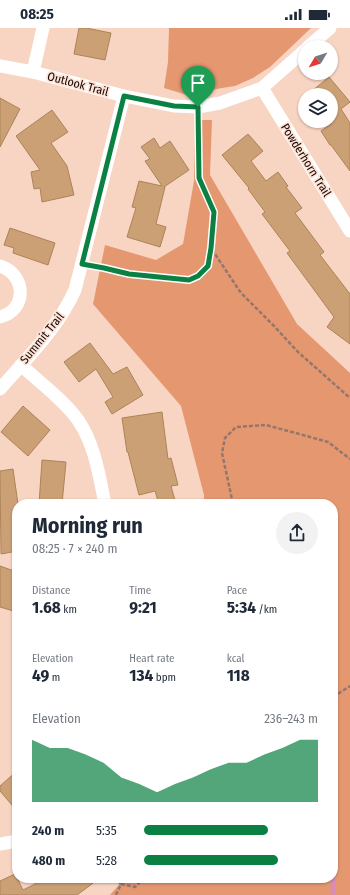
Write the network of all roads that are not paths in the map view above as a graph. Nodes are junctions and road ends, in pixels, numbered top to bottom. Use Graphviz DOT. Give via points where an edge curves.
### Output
graph roads {
  1 [pos="42,28"];
  2 [pos="330,28"];
  3 [pos="316,40"];
  4 [pos="298,56"];
  5 [pos="0,66"];
  6 [pos="33,72"];
  7 [pos="262,88"];
  8 [pos="124,96"];
  9 [pos="350,231"];
  10 [pos="0,266"];
  11 [pos="0,317"];
  12 [pos="21,365"];
  13 [pos="0,389"];
  14 [pos="104,499"];
  15 [pos="12,842"];
  16 [pos="0,844"];
  1 -- 6 [label="street"];
  2 -- 3 [label="street"];
  4 -- 7 [label="street, Outlook Trail"];
  5 -- 6 [label="street, Outlook Trail"];
  6 -- 8 [label="street, Outlook Trail"];
  7 -- 8 [label="street, Outlook Trail" via="226,102 198,107 174,106"];
  7 -- 9 [label="street, Powderhorn Trail"];
  8 -- 12 [label="street, Summit Trail" via="75,290 57,323"];
  10 -- 11 [label="street" via="9,269 15,275 21,291 16,306"];
  12 -- 13 [label="street, Summit Trail"];
  12 -- 14 [label="street" via="78,421 94,455"];
  15 -- 16 [label="street"];
}
